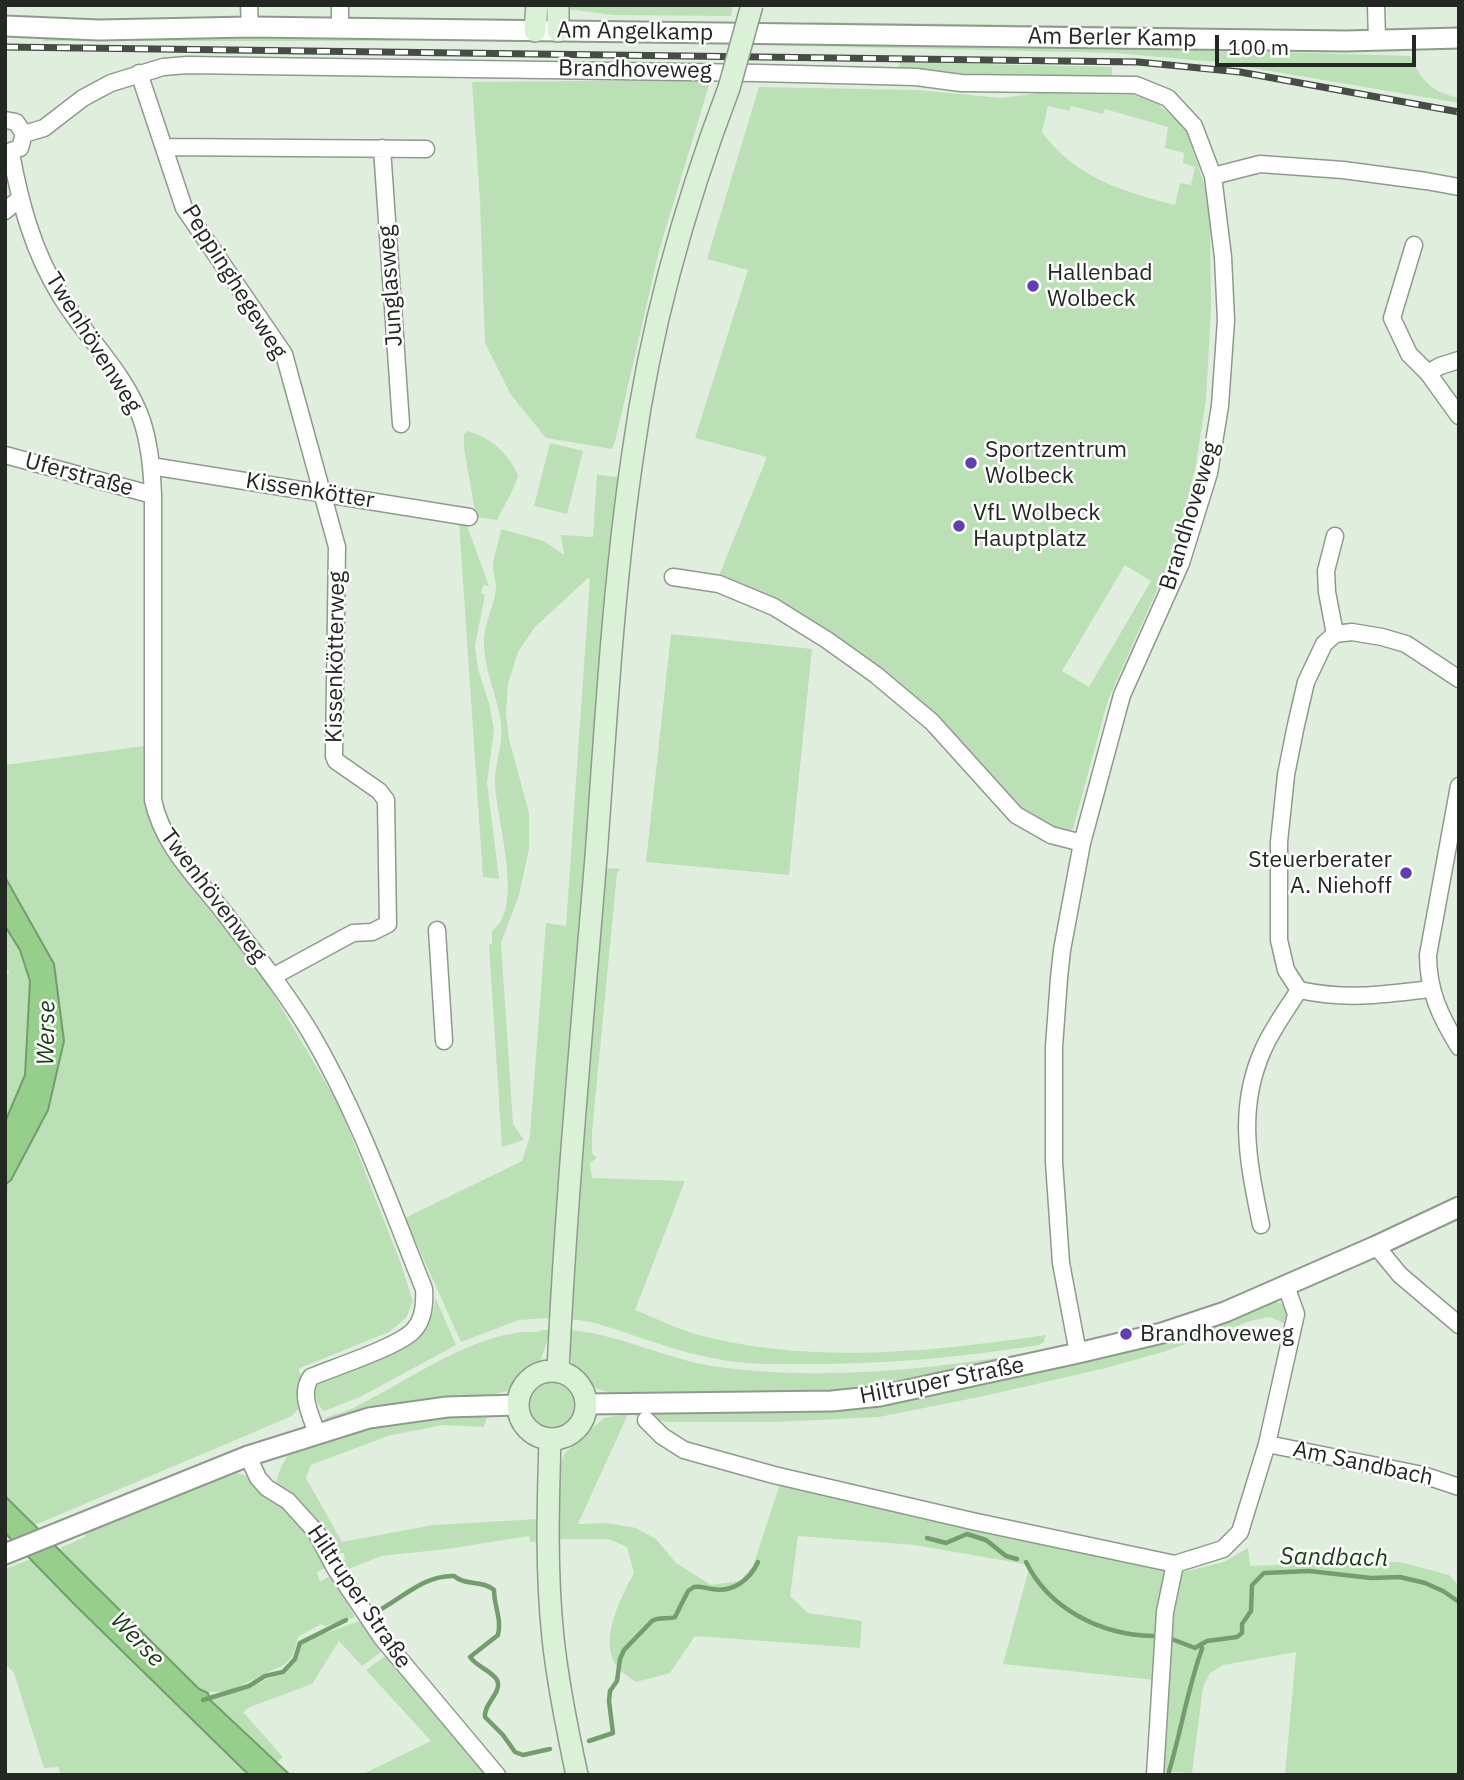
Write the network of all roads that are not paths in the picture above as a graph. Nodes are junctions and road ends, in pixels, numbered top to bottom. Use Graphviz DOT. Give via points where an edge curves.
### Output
graph roads {
  1 [pos="249,5"];
  2 [pos="340,5"];
  3 [pos="537,5"];
  4 [pos="558,5"];
  5 [pos="752,5"];
  6 [pos="1376,5"];
  7 [pos="5,26"];
  8 [pos="250,27"];
  9 [pos="340,28"];
  10 [pos="535,31"];
  11 [pos="558,31"];
  12 [pos="930,35"];
  13 [pos="1459,38"];
  14 [pos="1377,40"];
  15 [pos="139,73"];
  16 [pos="5,120"];
  17 [pos="24,134"];
  18 [pos="164,146"];
  19 [pos="382,148"];
  20 [pos="426,149"];
  21 [pos="8,153"];
  22 [pos="1213,176"];
  23 [pos="1459,187"];
  24 [pos="19,199"];
  25 [pos="5,211"];
  26 [pos="1414,246"];
  27 [pos="1459,360"];
  28 [pos="1428,373"];
  29 [pos="1459,416"];
  30 [pos="401,424"];
  31 [pos="5,454"];
  32 [pos="151,466"];
  33 [pos="321,493"];
  34 [pos="153,495"];
  35 [pos="469,517"];
  36 [pos="1335,536"];
  37 [pos="673,577"];
  38 [pos="1335,634"];
  39 [pos="1459,679"];
  40 [pos="1459,786"];
  41 [pos="1082,843"];
  42 [pos="437,930"];
  43 [pos="274,976"];
  44 [pos="1430,989"];
  45 [pos="1299,990"];
  46 [pos="444,1041"];
  47 [pos="1459,1047"];
  48 [pos="1459,1207"];
  49 [pos="1261,1225"];
  50 [pos="1376,1246"];
  51 [pos="1286,1286"];
  52 [pos="1459,1325"];
  53 [pos="1078,1353"];
  54 [pos="558,1371"];
  55 [pos="587,1404"];
  56 [pos="518,1405"];
  57 [pos="646,1420"];
  58 [pos="317,1434"];
  59 [pos="550,1439"];
  60 [pos="1267,1444"];
  61 [pos="248,1456"];
  62 [pos="1459,1487"];
  63 [pos="5,1554"];
  64 [pos="1175,1564"];
  65 [pos="497,1775"];
  66 [pos="577,1775"];
  67 [pos="1155,1775"];
  1 -- 8 [label="street"];
  2 -- 9 [label="street"];
  3 -- 10 [label="main road"];
  4 -- 11 [label="main road"];
  5 -- 54 [label="main road, bridge" via="681,227 632,453 599,810"];
  6 -- 14 [label="street"];
  7 -- 8 [label="street, Am Angelkamp" via="99,30"];
  8 -- 9 [label="street, Am Angelkamp"];
  9 -- 10 [label="street, Am Angelkamp"];
  10 -- 11 [label="street, Am Angelkamp"];
  11 -- 12 [label="street, Am Angelkamp"];
  12 -- 14 [label="street, Am Berler Kamp"];
  13 -- 14 [label="street, Am Berler Kamp"];
  15 -- 17 [label="street, Brandhoveweg" via="111,83 44,128"];
  15 -- 18 [label="street, Peppinghegeweg"];
  15 -- 22 [label="street, Brandhoveweg" via="187,65 516,68 1136,85 1168,98 1194,126"];
  16 -- 17 [label="street" via="16,122"];
  17 -- 21 [label="street, Twenhövenweg" via="20,148"];
  18 -- 19 [label="street"];
  18 -- 33 [label="street, Peppinghegeweg" via="184,208 284,354"];
  19 -- 20 [label="street"];
  19 -- 30 [label="street, Junglasweg"];
  21 -- 24 [label="street, Twenhövenweg"];
  22 -- 23 [label="street" via="1260,164 1343,170"];
  22 -- 41 [label="street, Brandhoveweg" via="1226,320 1211,461 1181,563 1122,695"];
  24 -- 25 [label="street"];
  24 -- 32 [label="street, Twenhövenweg" via="60,295 125,386 141,419"];
  26 -- 28 [label="street" via="1392,318 1409,354"];
  27 -- 28 [label="street"];
  28 -- 29 [label="street"];
  31 -- 34 [label="street, Uferstraße"];
  32 -- 33 [label="street, Kissenkötter"];
  32 -- 34 [label="street, Twenhövenweg"];
  33 -- 35 [label="street, Kissenkötter"];
  33 -- 43 [label="street, Kissenkötterweg" via="337,547 334,756 386,800 388,925 353,933"];
  34 -- 43 [label="street, Twenhövenweg" via="152,800 156,817 170,845"];
  36 -- 38 [label="street" via="1326,571"];
  37 -- 41 [label="street" via="719,584 774,607 856,661 932,722 1016,815 1051,835"];
  38 -- 39 [label="street" via="1352,632 1406,644"];
  38 -- 45 [label="street" via="1324,644 1306,682 1286,775 1279,842 1279,940 1286,970"];
  40 -- 44 [label="street" via="1427,955"];
  41 -- 53 [label="street, Brandhoveweg" via="1062,950 1054,1047 1054,1161 1061,1263"];
  42 -- 46 [label="street"];
  43 -- 58 [label="street, Twenhövenweg" via="351,1107 424,1289 422,1315 413,1331 311,1377 305,1385"];
  44 -- 45 [label="street" via="1362,997"];
  44 -- 47 [label="street" via="1441,1019"];
  45 -- 49 [label="street" via="1264,1047 1251,1088 1247,1156"];
  48 -- 50 [label="street, Hiltruper Straße"];
  50 -- 51 [label="street, Hiltruper Straße"];
  50 -- 52 [label="street" via="1400,1275"];
  51 -- 53 [label="street, Hiltruper Straße" via="1171,1330"];
  51 -- 60 [label="street" via="1296,1314"];
  53 -- 55 [label="street, Hiltruper Straße" via="880,1396 832,1401"];
  54 -- 55 [label="main road" via="578,1383"];
  54 -- 56 [label="main road" via="546,1371 526,1383"];
  55 -- 59 [label="main road" via="577,1429"];
  56 -- 58 [label="street" via="413,1411"];
  56 -- 59 [label="main road" via="529,1430"];
  57 -- 64 [label="street" via="684,1450 774,1475"];
  58 -- 61 [label="street"];
  59 -- 66 [label="main road" via="553,1636"];
  60 -- 62 [label="street, Am Sandbach" via="1423,1475"];
  60 -- 64 [label="street" via="1240,1532 1223,1549"];
  61 -- 63 [label="street"];
  61 -- 65 [label="street, Hiltruper Straße" via="258,1478 288,1501 316,1532 382,1638"];
  64 -- 67 [label="street" via="1165,1612"];
}
